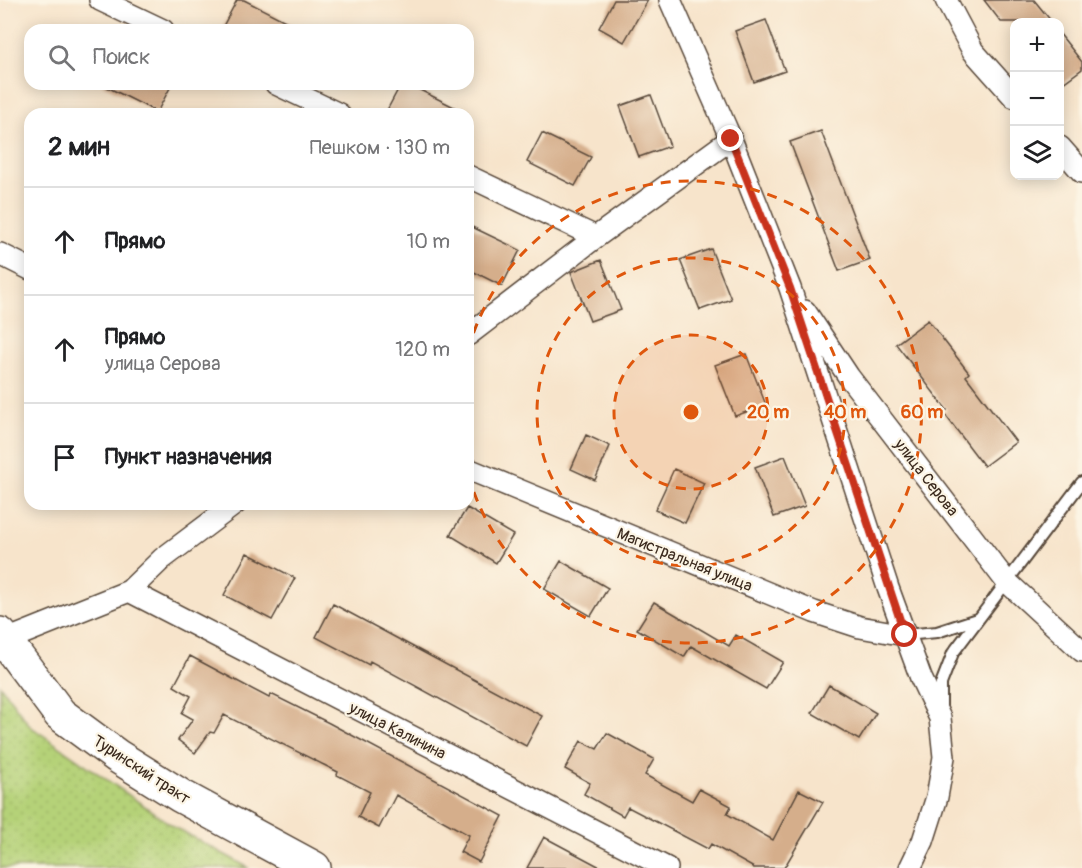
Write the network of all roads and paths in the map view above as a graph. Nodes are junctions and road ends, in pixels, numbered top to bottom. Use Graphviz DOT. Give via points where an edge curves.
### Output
graph roads {
  1 [pos="100,0"];
  2 [pos="670,0"];
  3 [pos="946,0"];
  4 [pos="150,24"];
  5 [pos="289,90"];
  6 [pos="1010,93"];
  7 [pos="326,108"];
  8 [pos="731,139"];
  9 [pos="1064,152"];
  10 [pos="1082,172"];
  11 [pos="474,179"];
  12 [pos="596,237"];
  13 [pos="0,254"];
  14 [pos="24,266"];
  15 [pos="790,288"];
  16 [pos="474,330"];
  17 [pos="474,471"];
  18 [pos="1082,482"];
  19 [pos="227,510"];
  20 [pos="1006,581"];
  21 [pos="129,591"];
  22 [pos="977,619"];
  23 [pos="905,635"];
  24 [pos="2,637"];
  25 [pos="1082,651"];
  26 [pos="940,718"];
  27 [pos="911,867"];
  28 [pos="315,868"];
  29 [pos="667,868"];
  1 -- 4 [label="street"];
  2 -- 8 [label="street, улица Серова"];
  3 -- 6 [label="street" via="973,51"];
  5 -- 7 [label="street"];
  8 -- 12 [label="street"];
  8 -- 15 [label="street, улица Серова"];
  9 -- 10 [label="street"];
  11 -- 12 [label="street"];
  12 -- 16 [label="street"];
  13 -- 14 [label="street"];
  15 -- 20 [label="street, улица Серова" via="849,377"];
  15 -- 23 [label="street, улица Серова"];
  17 -- 23 [label="street, Магистральная улица" via="814,612 860,627"];
  18 -- 20 [label="lane"];
  19 -- 21 [label="street" via="162,559"];
  20 -- 22 [label="lane"];
  20 -- 25 [label="street, улица Серова"];
  21 -- 24 [label="street"];
  21 -- 29 [label="street, улица Калинина"];
  22 -- 23 [label="lane" via="937,632"];
  22 -- 26 [label="lane" via="953,653 941,684"];
  23 -- 26 [label="street, улица Серова"];
  24 -- 28 [label="main road, Туринский тракт" via="60,714 117,756 182,796"];
  26 -- 27 [label="street, улица Серова" via="944,758 937,797"];
}
